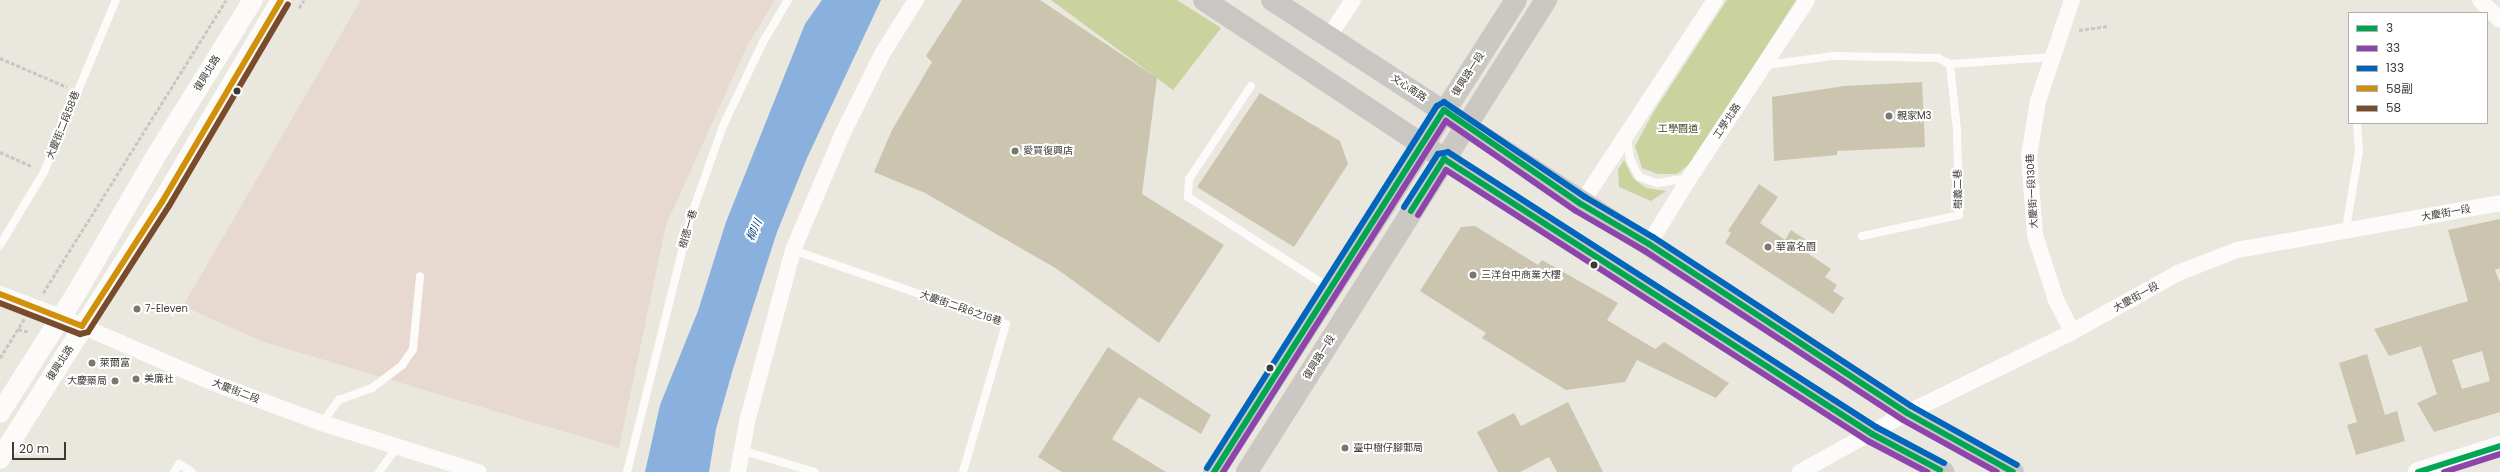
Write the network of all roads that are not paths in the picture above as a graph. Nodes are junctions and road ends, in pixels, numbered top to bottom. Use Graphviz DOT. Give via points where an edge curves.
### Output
graph roads {
  1 [pos="116,0"];
  2 [pos="253,0"];
  3 [pos="280,0"];
  4 [pos="788,0"];
  5 [pos="916,0"];
  6 [pos="1204,0"];
  7 [pos="1272,0"];
  8 [pos="1353,0"];
  9 [pos="1516,0"];
  10 [pos="1546,0"];
  11 [pos="1715,0"];
  12 [pos="1807,0"];
  13 [pos="2072,0"];
  14 [pos="2480,0"];
  15 [pos="2500,20"];
  16 [pos="1329,36"];
  17 [pos="2054,57"];
  18 [pos="1950,64"];
  19 [pos="1766,65"];
  20 [pos="1251,86"];
  21 [pos="1444,110"];
  22 [pos="1465,124"];
  23 [pos="2357,124"];
  24 [pos="1627,135"];
  25 [pos="1423,143"];
  26 [pos="1444,159"];
  27 [pos="1690,177"];
  28 [pos="1581,204"];
  29 [pos="2500,204"];
  30 [pos="2346,229"];
  31 [pos="1862,236"];
  32 [pos="1649,244"];
  33 [pos="0,245"];
  34 [pos="793,250"];
  35 [pos="420,276"];
  36 [pos="1331,288"];
  37 [pos="0,294"];
  38 [pos="62,317"];
  39 [pos="82,326"];
  40 [pos="2072,332"];
  41 [pos="0,413"];
  42 [pos="1907,413"];
  43 [pos="322,423"];
  44 [pos="1872,434"];
  45 [pos="2500,446"];
  46 [pos="397,447"];
  47 [pos="741,450"];
  48 [pos="0,459"];
  49 [pos="174,472"];
  50 [pos="192,472"];
  51 [pos="379,472"];
  52 [pos="478,472"];
  53 [pos="627,472"];
  54 [pos="738,472"];
  55 [pos="815,472"];
  56 [pos="963,472"];
  57 [pos="1214,472"];
  58 [pos="1247,472"];
  59 [pos="1800,472"];
  60 [pos="1943,472"];
  61 [pos="2013,472"];
  62 [pos="2418,472"];
  1 -- 33 [label="lane, 大慶街二段58巷" via="44,172"];
  2 -- 38 [label="street, 復興北路"];
  3 -- 39 [label="street, 復興北路" via="162,202"];
  4 -- 53 [label="lane, 樹德一巷" via="763,42 723,126 691,216"];
  5 -- 34 [label="street" via="882,54 842,133"];
  6 -- 25 [label="main road"];
  7 -- 16 [label="main road, 文心南路"];
  8 -- 16 [label="street"];
  9 -- 21 [label="main road, 復興路一段"];
  10 -- 22 [label="main road, 復興路一段"];
  11 -- 24 [label="street"];
  12 -- 19 [label="street, 工學北路"];
  13 -- 17 [label="street, 大慶街一段130巷"];
  14 -- 15 [label="street"];
  16 -- 21 [label="main road, 文心南路"];
  17 -- 18 [label="lane"];
  17 -- 40 [label="street, 大慶街一段130巷" via="2038,101 2028,156 2035,235 2056,300"];
  18 -- 19 [label="lane" via="1938,58 1833,56"];
  18 -- 31 [label="lane, 樹義二巷" via="1957,130 1959,215"];
  19 -- 27 [label="street, 工學北路"];
  20 -- 36 [label="lane" via="1189,179 1188,197"];
  21 -- 22 [label="main road, 文心南路"];
  21 -- 25 [label="main road, 復興路一段"];
  22 -- 26 [label="main road, 復興路一段"];
  22 -- 28 [label="main road, 文心南路"];
  23 -- 30 [label="lane" via="2359,151"];
  24 -- 27 [label="lane" via="1630,160 1639,178 1658,183"];
  24 -- 28 [label="street"];
  25 -- 26 [label="main road"];
  25 -- 36 [label="main road, 復興路一段"];
  26 -- 44 [label="main road"];
  26 -- 58 [label="main road, 復興路一段"];
  27 -- 32 [label="street, 工學北路"];
  28 -- 32 [label="main road, 文心南路"];
  29 -- 30 [label="street, 大慶街一段"];
  30 -- 40 [label="street, 大慶街一段" via="2237,250 2178,273"];
  32 -- 42 [label="main road, 文心南路"];
  34 -- 47 [label="street"];
  34 -- 56 [label="lane, 大慶街二段6之16巷" via="1006,324"];
  35 -- 43 [label="lane" via="413,349 402,365 372,388 339,400"];
  36 -- 57 [label="main road, 復興路一段"];
  37 -- 38 [label="street, 大慶街二段"];
  38 -- 39 [label="street, 大慶街二段"];
  38 -- 41 [label="street, 復興北路"];
  39 -- 43 [label="street, 大慶街二段" via="211,382"];
  39 -- 48 [label="street, 復興北路"];
  40 -- 42 [label="street, 大慶街一段"];
  42 -- 44 [label="street, 大慶街一段"];
  42 -- 61 [label="main road, 文心南路"];
  43 -- 46 [label="street, 大慶街二段"];
  44 -- 59 [label="street, 大慶街一段"];
  44 -- 60 [label="main road"];
  45 -- 62 [label="street"];
  46 -- 51 [label="lane"];
  46 -- 52 [label="street, 大慶街二段"];
  47 -- 54 [label="street"];
  47 -- 55 [label="lane"];
  49 -- 50 [label="lane" via="179,464"];
}
